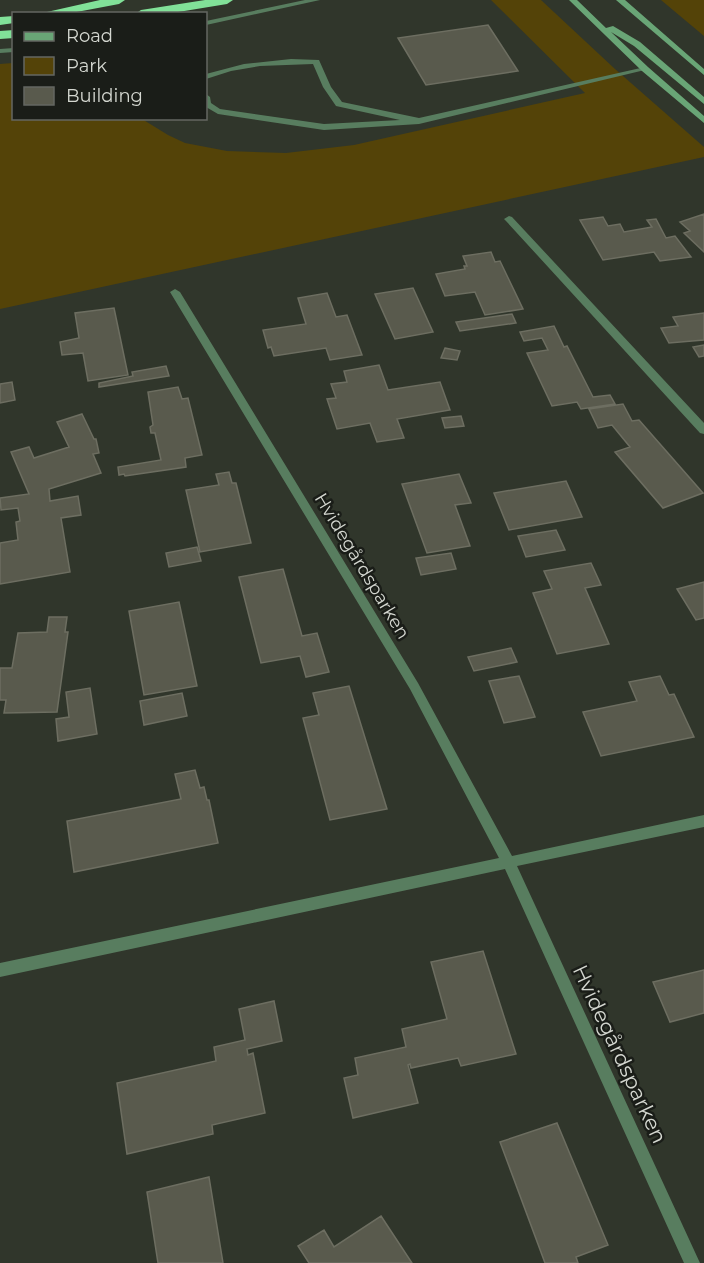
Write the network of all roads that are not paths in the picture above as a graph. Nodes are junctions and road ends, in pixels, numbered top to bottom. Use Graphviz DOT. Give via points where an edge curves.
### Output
graph roads {
  1 [pos="119,0"];
  2 [pos="227,0"];
  3 [pos="316,0"];
  4 [pos="573,0"];
  5 [pos="620,0"];
  6 [pos="55,12"];
  7 [pos="153,12"];
  8 [pos="593,18"];
  9 [pos="207,23"];
  10 [pos="645,69"];
  11 [pos="704,73"];
  12 [pos="207,77"];
  13 [pos="704,101"];
  14 [pos="207,104"];
  15 [pos="704,120"];
  16 [pos="419,122"];
  17 [pos="509,219"];
  18 [pos="175,292"];
  19 [pos="704,430"];
  20 [pos="704,821"];
  21 [pos="509,863"];
  22 [pos="0,970"];
  23 [pos="692,1263"];
  1 -- 6 [label="highway"];
  2 -- 7 [label="highway"];
  3 -- 9 [label="street"];
  4 -- 8 [label="street"];
  5 -- 11 [label="street"];
  8 -- 10 [label="street"];
  8 -- 13 [label="street" via="637,44"];
  10 -- 15 [label="street"];
  10 -- 16 [label="street"];
  12 -- 16 [label="street" via="231,69 299,60 316,62 339,104"];
  14 -- 16 [label="street" via="218,111 248,118 324,127"];
  17 -- 19 [label="street"];
  18 -- 21 [label="street, Hvidegårdsparken" via="414,686"];
  20 -- 21 [label="street"];
  21 -- 22 [label="street"];
  21 -- 23 [label="street, Hvidegårdsparken"];
}
